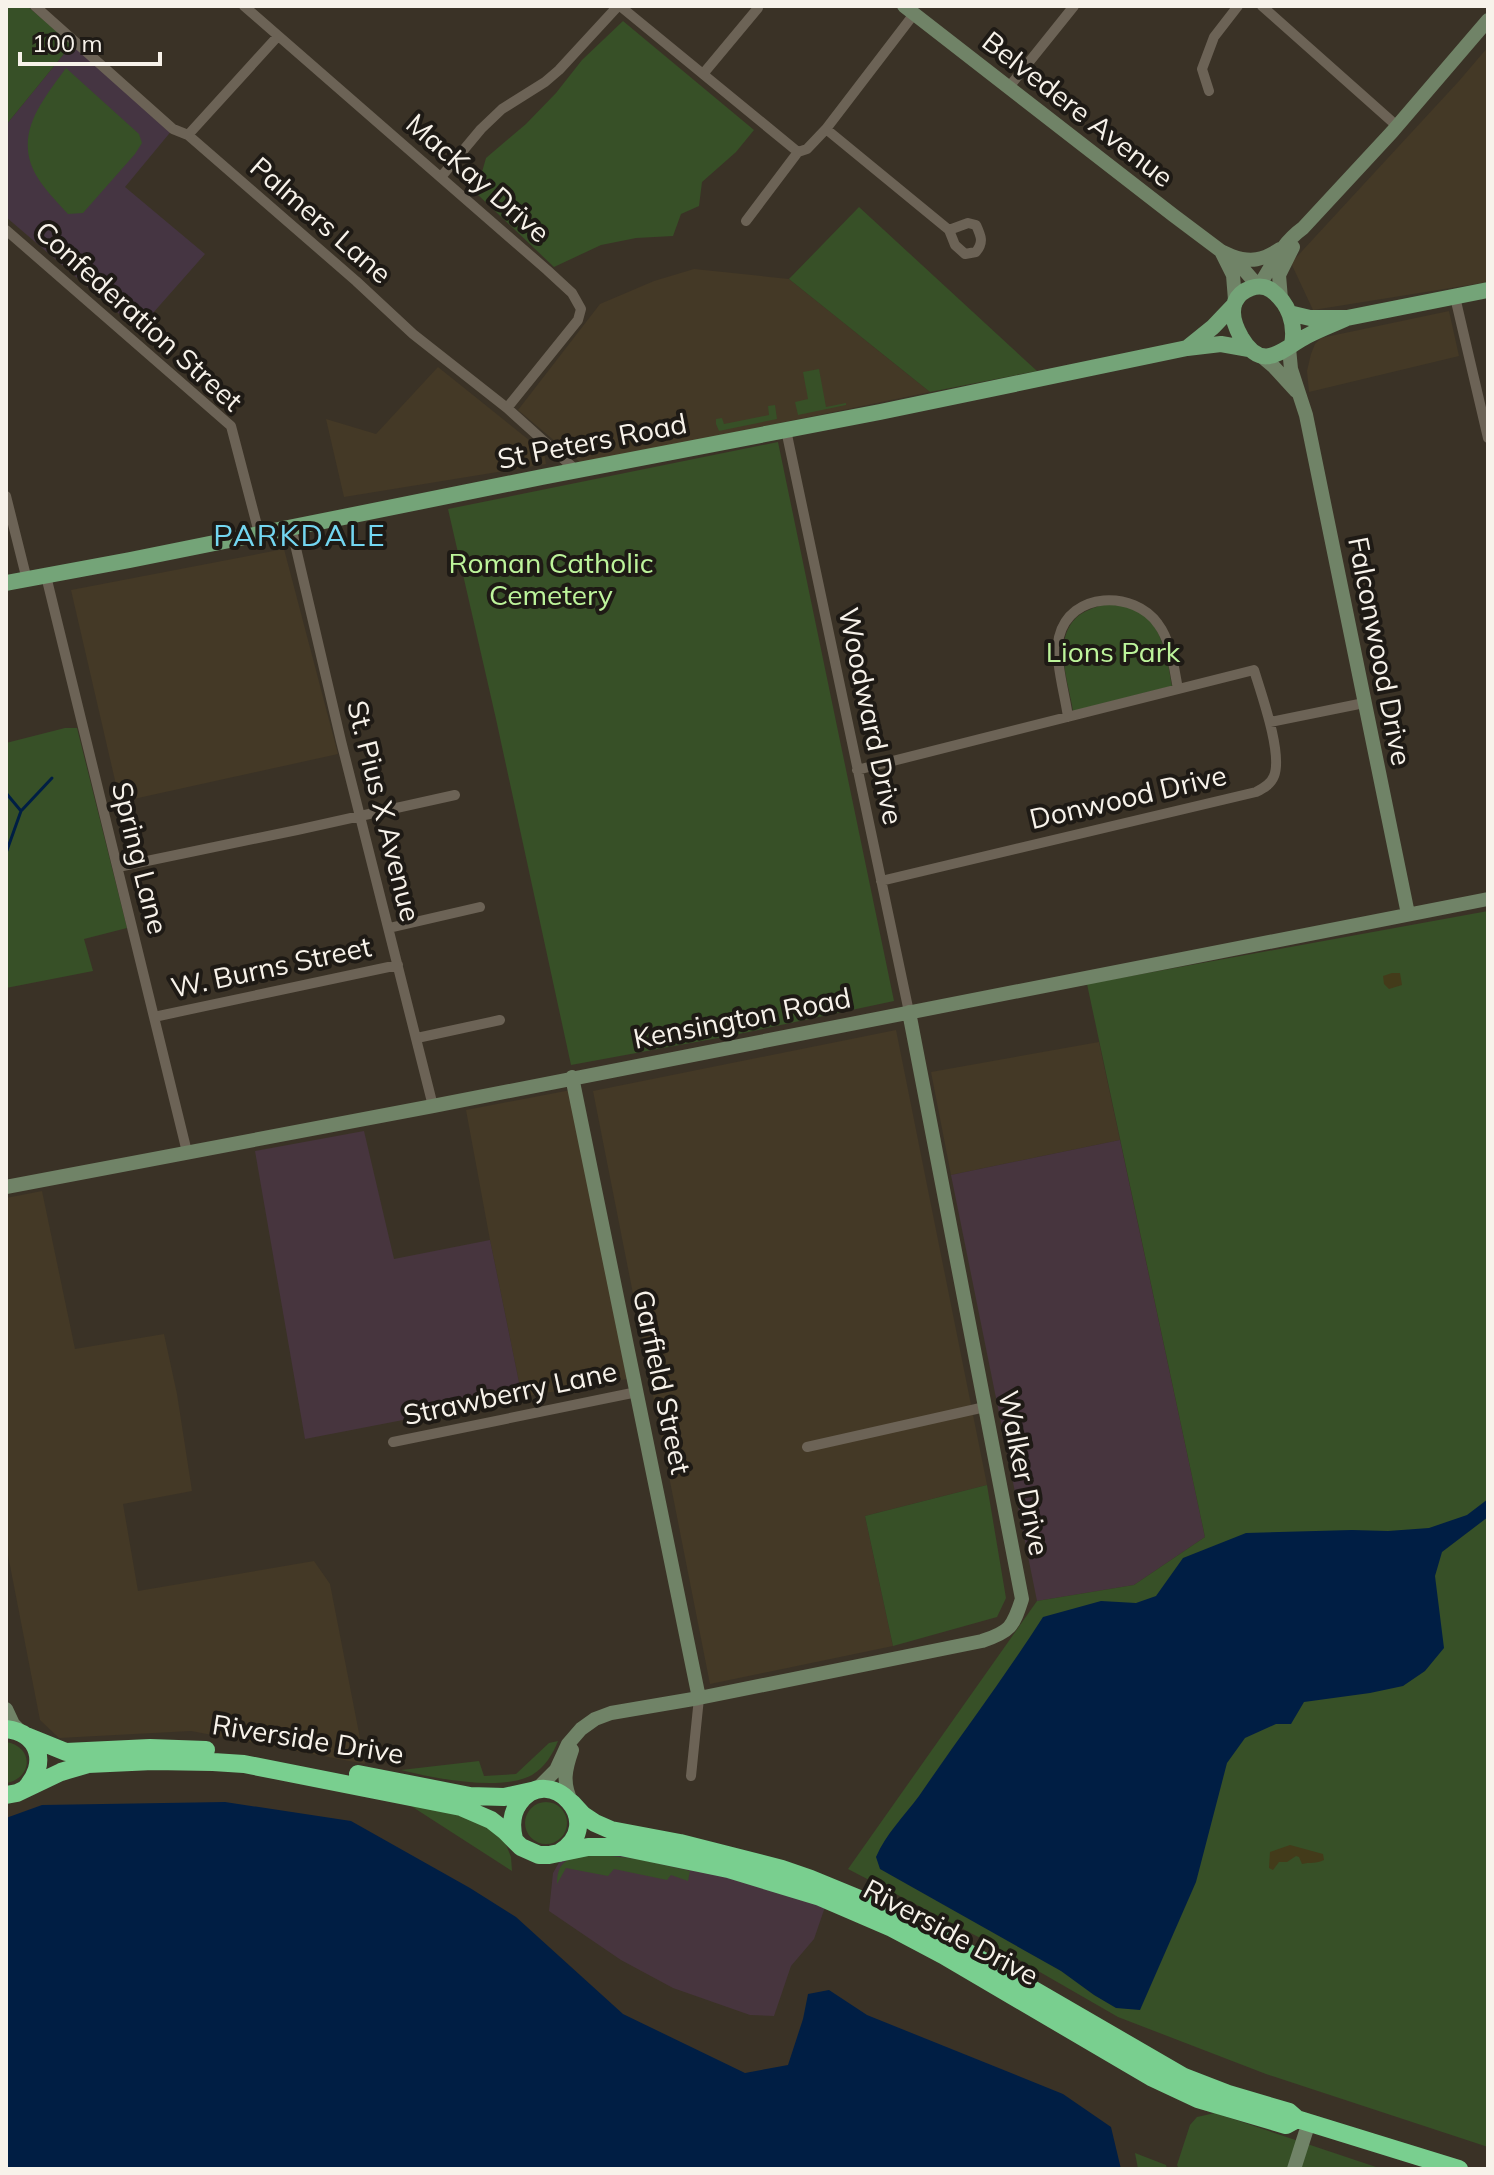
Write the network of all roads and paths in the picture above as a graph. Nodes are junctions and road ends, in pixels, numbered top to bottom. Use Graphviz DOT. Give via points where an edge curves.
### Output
graph roads {
  1 [pos="35,6"];
  2 [pos="244,6"];
  3 [pos="619,6"];
  4 [pos="1074,6"];
  5 [pos="1238,6"];
  6 [pos="1262,6"];
  7 [pos="758,8"];
  8 [pos="909,10"];
  9 [pos="1488,20"];
  10 [pos="278,36"];
  11 [pos="703,74"];
  12 [pos="1009,87"];
  13 [pos="1209,91"];
  14 [pos="1397,126"];
  15 [pos="826,129"];
  16 [pos="188,135"];
  17 [pos="798,152"];
  18 [pos="441,177"];
  19 [pos="746,221"];
  20 [pos="1303,228"];
  21 [pos="6,230"];
  22 [pos="949,230"];
  23 [pos="1280,248"];
  24 [pos="1227,254"];
  25 [pos="1258,286"];
  26 [pos="1488,290"];
  27 [pos="1455,297"];
  28 [pos="1234,303"];
  29 [pos="1285,306"];
  30 [pos="1347,318"];
  31 [pos="1290,346"];
  32 [pos="1187,348"];
  33 [pos="1255,353"];
  34 [pos="1301,398"];
  35 [pos="507,408"];
  36 [pos="786,430"];
  37 [pos="1488,438"];
  38 [pos="577,471"];
  39 [pos="6,496"];
  40 [pos="291,527"];
  41 [pos="259,533"];
  42 [pos="46,576"];
  43 [pos="27,580"];
  44 [pos="6,583"];
  45 [pos="1178,689"];
  46 [pos="1364,703"];
  47 [pos="1068,717"];
  48 [pos="1270,722"];
  49 [pos="857,770"];
  50 [pos="455,795"];
  51 [pos="361,816"];
  52 [pos="118,867"];
  53 [pos="881,881"];
  54 [pos="1488,899"];
  55 [pos="480,907"];
  56 [pos="1408,914"];
  57 [pos="389,928"];
  58 [pos="398,965"];
  59 [pos="909,1012"];
  60 [pos="154,1017"];
  61 [pos="500,1020"];
  62 [pos="417,1038"];
  63 [pos="572,1077"];
  64 [pos="433,1106"];
  65 [pos="187,1152"];
  66 [pos="6,1187"];
  67 [pos="637,1392"];
  68 [pos="985,1407"];
  69 [pos="393,1442"];
  70 [pos="807,1447"];
  71 [pos="699,1698"];
  72 [pos="6,1709"];
  73 [pos="625,1711"];
  74 [pos="6,1729"];
  75 [pos="24,1735"];
  76 [pos="691,1776"];
  77 [pos="26,1788"];
  78 [pos="536,1790"];
  79 [pos="6,1795"];
  80 [pos="572,1803"];
  81 [pos="514,1839"];
  82 [pos="559,1853"];
  83 [pos="1303,2121"];
  84 [pos="1294,2169"];
  85 [pos="1459,2169"];
  1 -- 16 [label="street, Palmers Lane" via="173,129"];
  2 -- 10 [label="street, MacKay Drive"];
  3 -- 11 [label="street"];
  3 -- 18 [label="street" via="559,70 481,129"];
  4 -- 12 [label="street"];
  5 -- 13 [label="street" via="1214,37 1202,69"];
  6 -- 14 [label="street"];
  7 -- 11 [label="street"];
  8 -- 12 [label="street, Belvedere Avenue"];
  8 -- 15 [label="street"];
  9 -- 14 [label="street"];
  10 -- 16 [label="street"];
  10 -- 18 [label="street, MacKay Drive"];
  11 -- 17 [label="street"];
  12 -- 24 [label="street, Belvedere Avenue"];
  14 -- 20 [label="street"];
  15 -- 17 [label="street"];
  15 -- 22 [label="street"];
  16 -- 35 [label="street, Palmers Lane" via="413,334"];
  17 -- 19 [label="street"];
  18 -- 35 [label="street, MacKay Drive" via="572,293 581,309 578,320"];
  20 -- 23 [label="street"];
  20 -- 29 [label="street" via="1279,275"];
  21 -- 41 [label="street, Confederation Street" via="231,426"];
  23 -- 24 [label="street" via="1254,261"];
  23 -- 25 [label="street"];
  24 -- 25 [label="street, Belvedere Avenue"];
  24 -- 28 [label="street"];
  25 -- 28 [label="main road"];
  25 -- 29 [label="main road" via="1270,289"];
  26 -- 27 [label="main road"];
  27 -- 30 [label="main road"];
  27 -- 37 [label="street"];
  28 -- 32 [label="main road, St Peters Road"];
  28 -- 33 [label="main road" via="1238,332"];
  29 -- 30 [label="main road" via="1310,318"];
  29 -- 31 [label="main road" via="1293,324"];
  30 -- 31 [label="main road"];
  31 -- 33 [label="main road" via="1277,355"];
  31 -- 34 [label="street, Falconwood Drive"];
  32 -- 33 [label="main road, St Peters Road" via="1221,344"];
  32 -- 36 [label="main road, St Peters Road"];
  33 -- 34 [label="street, Falconwood Drive"];
  34 -- 46 [label="street, Falconwood Drive"];
  35 -- 38 [label="street, Palmers Lane"];
  36 -- 38 [label="main road, St Peters Road"];
  36 -- 49 [label="street, Woodward Drive"];
  38 -- 40 [label="main road, St Peters Road"];
  39 -- 43 [label="street"];
  40 -- 41 [label="main road, St Peters Road"];
  40 -- 51 [label="street, St. Pius X Avenue"];
  41 -- 42 [label="main road, St Peters Road"];
  42 -- 43 [label="main road, St Peters Road"];
  42 -- 52 [label="street, Spring Lane"];
  43 -- 44 [label="main road, St Peters Road"];
  45 -- 47 [label="street"];
  45 -- 47 [label="street" via="1160,626 1132,603 1103,600 1073,612 1059,636"];
  45 -- 48 [label="street, Donwood Drive" via="1254,670"];
  46 -- 48 [label="street"];
  46 -- 56 [label="street, Falconwood Drive"];
  47 -- 49 [label="street"];
  48 -- 53 [label="street, Donwood Drive" via="1276,771 1273,780 1256,792"];
  49 -- 53 [label="street, Woodward Drive"];
  50 -- 51 [label="street"];
  51 -- 52 [label="street"];
  51 -- 57 [label="street, St. Pius X Avenue"];
  52 -- 60 [label="street, Spring Lane"];
  53 -- 59 [label="street, Woodward Drive"];
  54 -- 56 [label="street, Kensington Road"];
  55 -- 57 [label="street"];
  56 -- 59 [label="street, Kensington Road"];
  57 -- 58 [label="street, St. Pius X Avenue"];
  58 -- 60 [label="street, W. Burns Street"];
  58 -- 62 [label="street, St. Pius X Avenue"];
  59 -- 63 [label="street, Kensington Road"];
  59 -- 68 [label="street, Walker Drive"];
  60 -- 65 [label="street, Spring Lane"];
  61 -- 62 [label="street"];
  62 -- 64 [label="street, St. Pius X Avenue"];
  63 -- 64 [label="street, Kensington Road"];
  63 -- 67 [label="street, Garfield Street"];
  64 -- 65 [label="street, Kensington Road"];
  65 -- 66 [label="street, Kensington Road"];
  67 -- 69 [label="street, Strawberry Lane"];
  67 -- 71 [label="street, Garfield Street"];
  68 -- 70 [label="street"];
  68 -- 71 [label="street, Walker Drive" via="1022,1599 1003,1634"];
  71 -- 73 [label="street"];
  71 -- 76 [label="street, Garfield Street"];
  72 -- 75 [label="street"];
  73 -- 78 [label="street" via="581,1729 556,1770"];
  73 -- 80 [label="street" via="597,1722 573,1747 565,1783"];
  74 -- 75 [label="highway, Riverside Drive"];
  75 -- 77 [label="highway" via="39,1761 34,1781"];
  75 -- 78 [label="highway, Riverside Drive" via="66,1752 150,1748 247,1753 470,1796 504,1797"];
  77 -- 79 [label="highway, Riverside Drive"];
  77 -- 81 [label="highway, Riverside Drive" via="88,1764 244,1764 461,1807 491,1820"];
  78 -- 80 [label="highway" via="556,1791"];
  78 -- 81 [label="highway" via="516,1807"];
  80 -- 82 [label="highway" via="577,1831"];
  80 -- 83 [label="highway, Riverside Drive" via="611,1830 782,1869 901,1916 1184,2077"];
  81 -- 82 [label="highway" via="539,1855"];
  82 -- 83 [label="highway, Riverside Drive" via="621,1847 728,1869 820,1897 943,1955 1198,2099 1286,2125"];
  83 -- 84 [label="street"];
  83 -- 85 [label="highway, Riverside Drive"];
}
